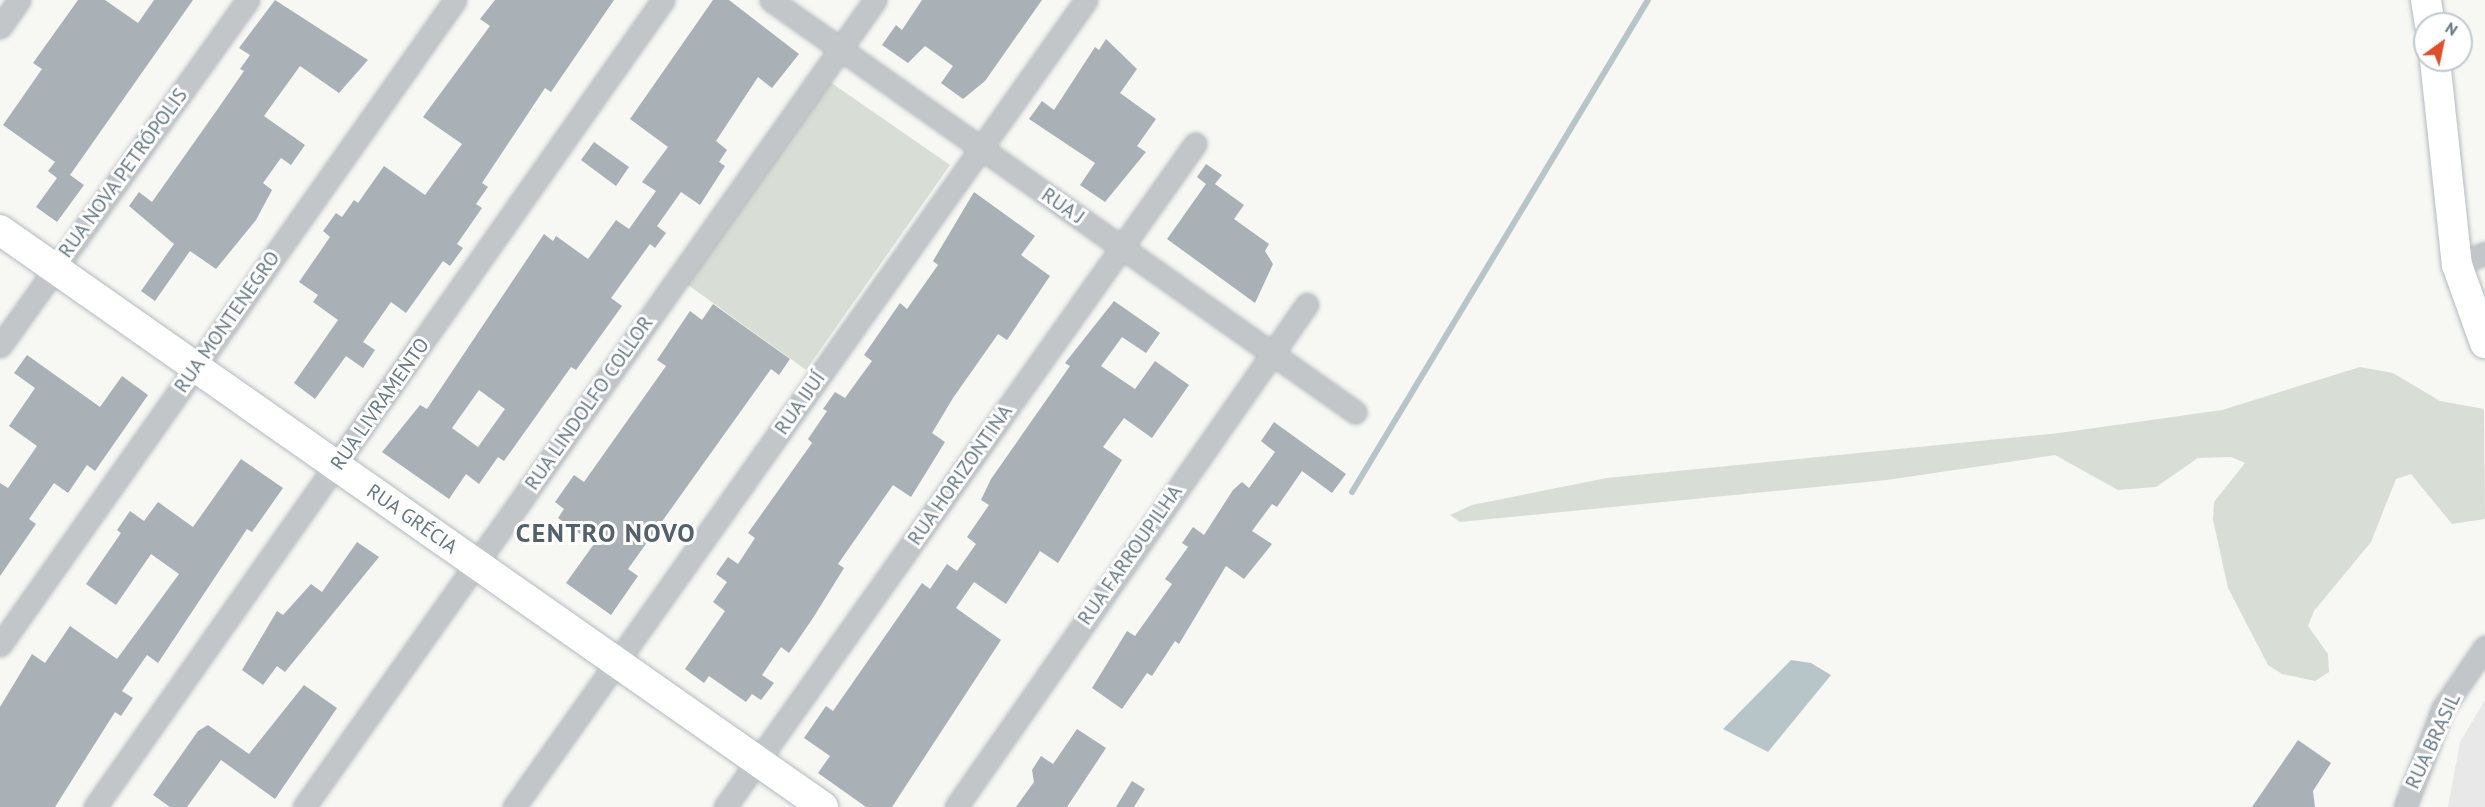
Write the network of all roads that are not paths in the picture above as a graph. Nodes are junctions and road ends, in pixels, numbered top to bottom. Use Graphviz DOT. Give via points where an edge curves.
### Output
graph roads {
  1 [pos="19,0"];
  2 [pos="248,0"];
  3 [pos="455,0"];
  4 [pos="663,0"];
  5 [pos="771,0"];
  6 [pos="875,0"];
  7 [pos="1086,0"];
  8 [pos="0,27"];
  9 [pos="839,48"];
  10 [pos="2436,72"];
  11 [pos="1195,144"];
  12 [pos="981,148"];
  13 [pos="0,230"];
  14 [pos="1121,247"];
  15 [pos="2485,253"];
  16 [pos="2457,265"];
  17 [pos="54,268"];
  18 [pos="1306,304"];
  19 [pos="2485,343"];
  20 [pos="0,346"];
  21 [pos="1271,352"];
  22 [pos="195,367"];
  23 [pos="1355,412"];
  24 [pos="336,465"];
  25 [pos="476,563"];
  26 [pos="0,645"];
  27 [pos="2485,647"];
  28 [pos="616,662"];
  29 [pos="758,761"];
  30 [pos="95,807"];
  31 [pos="304,807"];
  32 [pos="514,807"];
  33 [pos="725,807"];
  34 [pos="823,807"];
  35 [pos="956,807"];
  36 [pos="2405,807"];
  1 -- 8 [label="street"];
  2 -- 17 [label="street, RUA NOVA PETRÓPOLIS"];
  3 -- 22 [label="street, RUA MONTENEGRO"];
  4 -- 24 [label="street, RUA LIVRAMENTO"];
  5 -- 9 [label="street, RUA J"];
  6 -- 9 [label="street, RUA LINDOLFO COLLOR"];
  7 -- 12 [label="street, RUA IJUÍ"];
  9 -- 12 [label="street, RUA J"];
  9 -- 25 [label="street, RUA LINDOLFO COLLOR"];
  10 -- 16 [label="main road"];
  11 -- 14 [label="street, RUA HORIZONTINA"];
  12 -- 14 [label="street, RUA J"];
  12 -- 28 [label="street, RUA IJUÍ"];
  13 -- 17 [label="main road, RUA GRÉCIA"];
  14 -- 21 [label="street, RUA J"];
  14 -- 29 [label="street, RUA HORIZONTINA"];
  15 -- 16 [label="street"];
  16 -- 19 [label="main road"];
  17 -- 20 [label="street, RUA NOVA PETRÓPOLIS"];
  17 -- 22 [label="main road, RUA GRÉCIA"];
  18 -- 21 [label="street, RUA FARROUPILHA"];
  21 -- 23 [label="street, RUA J"];
  21 -- 35 [label="street, RUA FARROUPILHA"];
  22 -- 24 [label="main road, RUA GRÉCIA"];
  22 -- 26 [label="street, RUA MONTENEGRO"];
  24 -- 25 [label="main road, RUA GRÉCIA"];
  24 -- 30 [label="street, RUA LIVRAMENTO"];
  25 -- 28 [label="main road, RUA GRÉCIA"];
  25 -- 31 [label="street, RUA LINDOLFO COLLOR"];
  27 -- 36 [label="street, RUA BRASIL" via="2443,708"];
  28 -- 29 [label="main road, RUA GRÉCIA"];
  28 -- 32 [label="street, RUA IJUÍ"];
  29 -- 33 [label="street, RUA HORIZONTINA"];
  29 -- 34 [label="main road, RUA GRÉCIA"];
}
